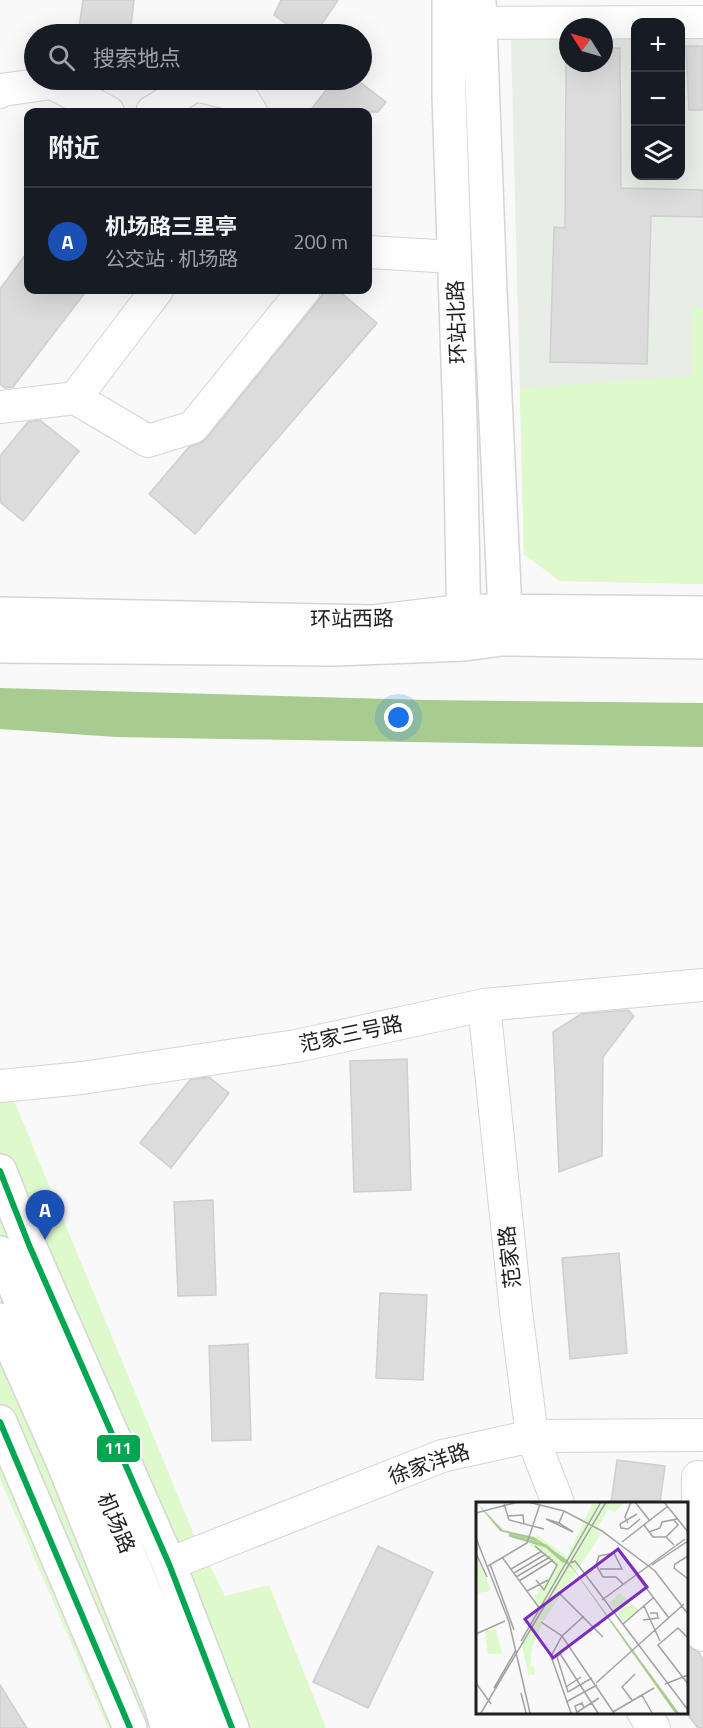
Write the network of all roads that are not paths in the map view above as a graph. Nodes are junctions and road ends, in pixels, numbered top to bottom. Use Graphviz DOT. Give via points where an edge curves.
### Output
graph roads {
  1 [pos="448,0"];
  2 [pos="479,12"];
  3 [pos="703,22"];
  4 [pos="24,85"];
  5 [pos="1,87"];
  6 [pos="66,90"];
  7 [pos="187,90"];
  8 [pos="216,90"];
  9 [pos="100,108"];
  10 [pos="158,108"];
  11 [pos="248,108"];
  12 [pos="372,252"];
  13 [pos="454,257"];
  14 [pos="154,294"];
  15 [pos="291,295"];
  16 [pos="75,398"];
  17 [pos="0,407"];
  18 [pos="464,611"];
  19 [pos="703,613"];
  20 [pos="0,614"];
  21 [pos="504,625"];
  22 [pos="703,642"];
  23 [pos="465,644"];
  24 [pos="0,646"];
  25 [pos="703,985"];
  26 [pos="484,1005"];
  27 [pos="0,1086"];
  28 [pos="0,1171"];
  29 [pos="0,1253"];
  30 [pos="0,1320"];
  31 [pos="0,1422"];
  32 [pos="703,1435"];
  33 [pos="532,1436"];
  34 [pos="9,1461"];
  35 [pos="698,1478"];
  36 [pos="558,1502"];
  37 [pos="169,1564"];
  38 [pos="698,1616"];
  39 [pos="100,1656"];
  40 [pos="644,1713"];
  41 [pos="164,1715"];
  42 [pos="130,1728"];
  43 [pos="200,1728"];
  44 [pos="232,1728"];
  45 [pos="654,1728"];
  1 -- 13 [label="main road, 环站北路"];
  2 -- 3 [label="street"];
  2 -- 21 [label="main road, 环站北路"];
  4 -- 5 [label="street"];
  6 -- 9 [label="street"];
  7 -- 10 [label="street"];
  8 -- 11 [label="street" via="241,96"];
  12 -- 13 [label="street"];
  13 -- 18 [label="main road, 环站北路"];
  14 -- 16 [label="street"];
  15 -- 16 [label="street" via="193,427 148,441"];
  16 -- 17 [label="street"];
  18 -- 20 [label="main road, 环站西路" via="373,622"];
  18 -- 21 [label="main road, 环站西路"];
  18 -- 23 [label="main road, 环站北路"];
  19 -- 21 [label="main road, 环站西路"];
  21 -- 22 [label="main road, 环站西路"];
  21 -- 23 [label="main road, 环站西路"];
  23 -- 24 [label="main road, 环站西路" via="335,649"];
  25 -- 26 [label="street, 范家三号路"];
  26 -- 27 [label="street, 范家三号路" via="296,1046 82,1078"];
  26 -- 33 [label="street, 范家路"];
  28 -- 37 [label="main road, 机场路"];
  29 -- 43 [label="main road, 机场路"];
  30 -- 41 [label="main road, 机场路" via="63,1462"];
  31 -- 34 [label="main road"];
  32 -- 33 [label="street, 徐家洋路"];
  33 -- 36 [label="street, 范家路"];
  33 -- 37 [label="street, 徐家洋路" via="442,1456"];
  34 -- 39 [label="main road"];
  35 -- 38 [label="street"];
  37 -- 44 [label="main road, 机场路"];
  39 -- 41 [label="main road"];
  39 -- 42 [label="main road"];
  40 -- 45 [label="street"];
}
